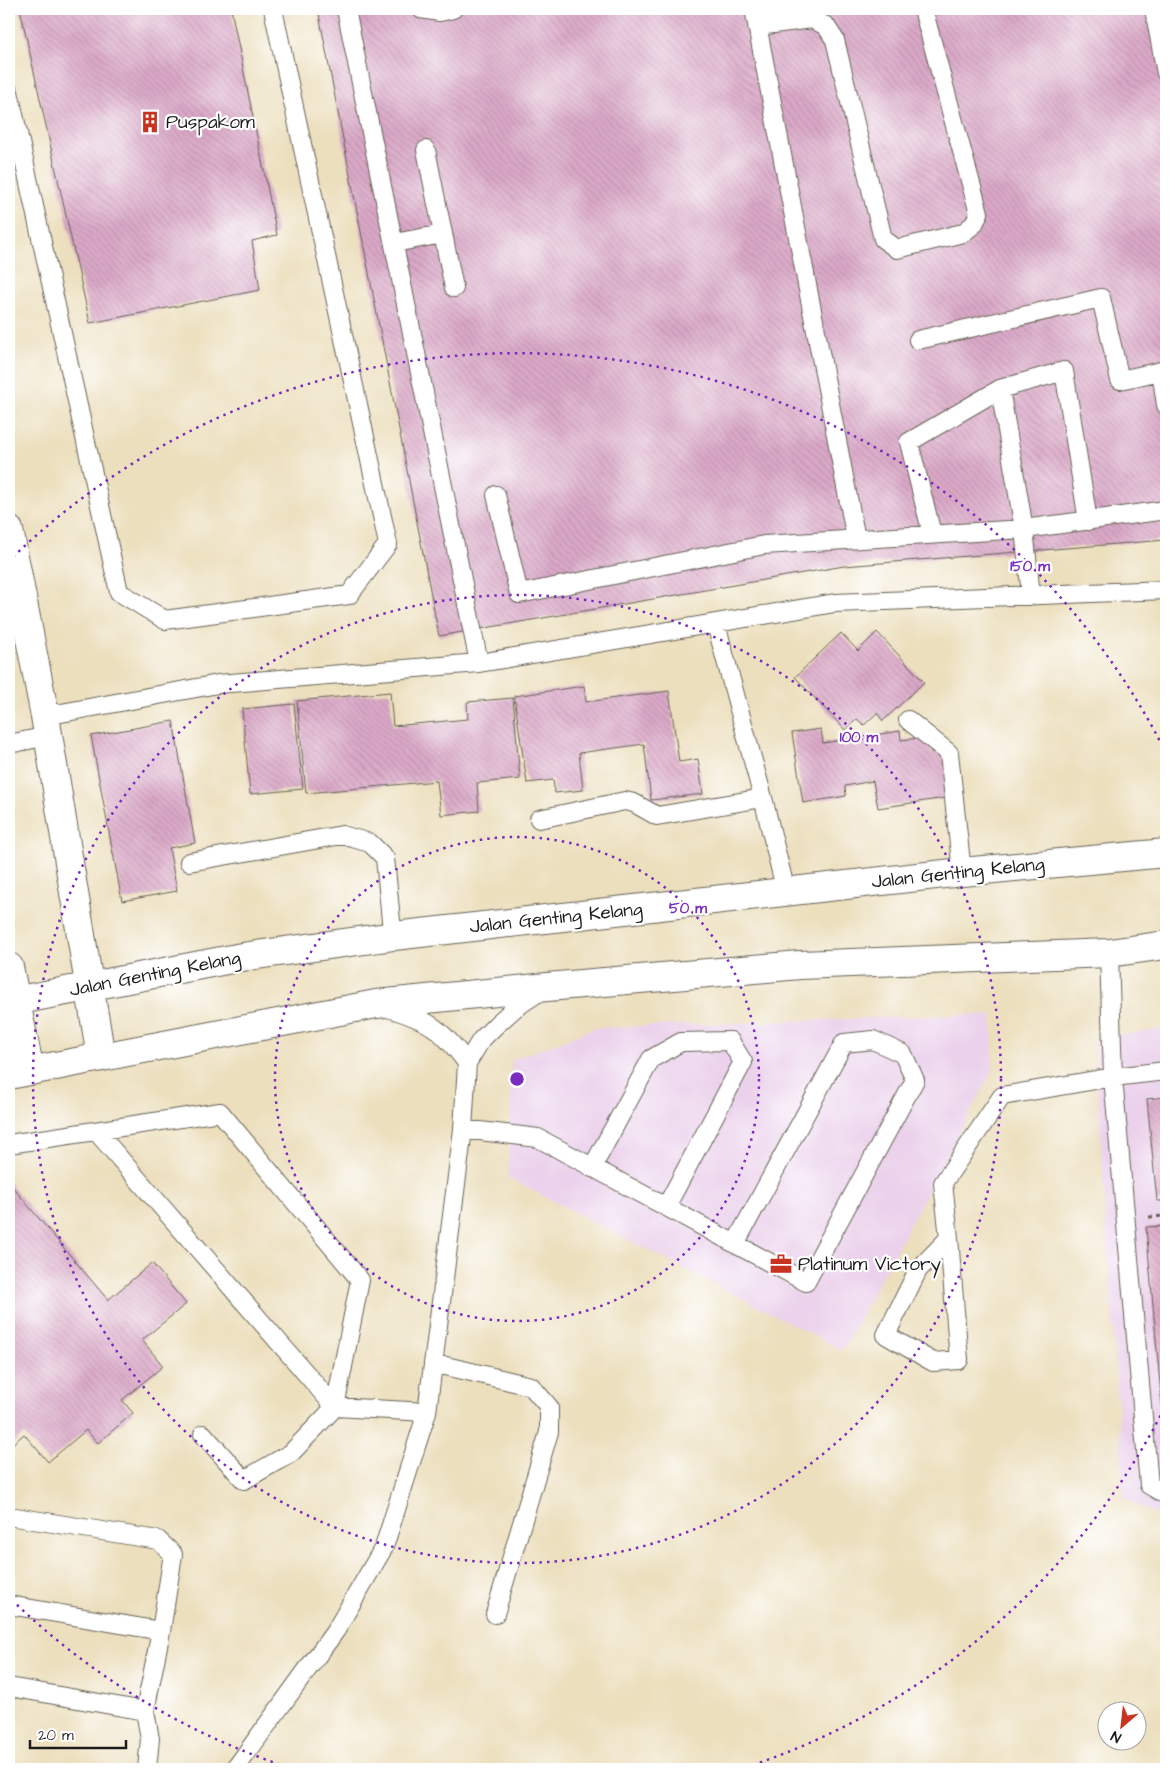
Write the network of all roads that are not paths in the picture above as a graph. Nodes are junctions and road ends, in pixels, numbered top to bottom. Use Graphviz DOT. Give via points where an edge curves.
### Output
graph roads {
  1 [pos="272,9"];
  2 [pos="346,9"];
  3 [pos="420,9"];
  4 [pos="454,9"];
  5 [pos="754,9"];
  6 [pos="923,9"];
  7 [pos="1154,9"];
  8 [pos="758,26"];
  9 [pos="1166,73"];
  10 [pos="9,92"];
  11 [pos="426,150"];
  12 [pos="443,234"];
  13 [pos="394,243"];
  14 [pos="454,288"];
  15 [pos="918,340"];
  16 [pos="1164,371"];
  17 [pos="1000,389"];
  18 [pos="1166,406"];
  19 [pos="496,495"];
  20 [pos="1166,510"];
  21 [pos="1088,521"];
  22 [pos="1024,529"];
  23 [pos="9,530"];
  24 [pos="932,534"];
  25 [pos="856,539"];
  26 [pos="1166,590"];
  27 [pos="1031,596"];
  28 [pos="716,624"];
  29 [pos="479,663"];
  30 [pos="908,720"];
  31 [pos="47,726"];
  32 [pos="9,744"];
  33 [pos="763,798"];
  34 [pos="539,819"];
  35 [pos="1166,853"];
  36 [pos="189,862"];
  37 [pos="962,872"];
  38 [pos="786,892"];
  39 [pos="394,936"];
  40 [pos="1166,945"];
  41 [pos="1109,953"];
  42 [pos="9,967"];
  43 [pos="89,986"];
  44 [pos="547,987"];
  45 [pos="12,1001"];
  46 [pos="376,1004"];
  47 [pos="101,1058"];
  48 [pos="466,1063"];
  49 [pos="1166,1071"];
  50 [pos="19,1073"];
  51 [pos="1113,1078"];
  52 [pos="463,1129"];
  53 [pos="96,1131"];
  54 [pos="9,1144"];
  55 [pos="592,1168"];
  56 [pos="666,1207"];
  57 [pos="949,1238"];
  58 [pos="735,1244"];
  59 [pos="433,1363"];
  60 [pos="335,1408"];
  61 [pos="427,1412"];
  62 [pos="203,1434"];
  63 [pos="1166,1495"];
  64 [pos="9,1516"];
  65 [pos="9,1605"];
  66 [pos="495,1614"];
  67 [pos="161,1631"];
  68 [pos="9,1687"];
  69 [pos="145,1711"];
  70 [pos="146,1769"];
  71 [pos="235,1769"];
  1 -- 10 [label="lane" via="388,544 349,595 165,620 119,592"];
  2 -- 13 [label="lane"];
  3 -- 4 [label="lane" via="440,12"];
  5 -- 8 [label="lane"];
  6 -- 8 [label="lane" via="979,213 974,224 963,233 897,249 883,239 834,40 826,26 812,19"];
  7 -- 9 [label="lane"];
  8 -- 25 [label="lane"];
  11 -- 12 [label="lane"];
  12 -- 13 [label="lane"];
  12 -- 14 [label="lane"];
  13 -- 29 [label="lane"];
  15 -- 16 [label="lane" via="1101,298 1120,380"];
  16 -- 18 [label="lane"];
  17 -- 21 [label="lane" via="1064,371"];
  17 -- 22 [label="lane"];
  17 -- 24 [label="lane" via="909,442"];
  19 -- 25 [label="lane" via="519,594 764,545"];
  20 -- 21 [label="lane"];
  21 -- 22 [label="lane"];
  22 -- 24 [label="lane"];
  22 -- 27 [label="lane"];
  23 -- 31 [label="main road"];
  24 -- 25 [label="lane"];
  26 -- 27 [label="lane"];
  27 -- 28 [label="lane" via="835,603"];
  28 -- 29 [label="lane"];
  28 -- 33 [label="lane"];
  29 -- 31 [label="lane" via="218,684"];
  30 -- 37 [label="lane" via="949,753"];
  31 -- 32 [label="lane"];
  31 -- 43 [label="main road"];
  33 -- 34 [label="lane" via="657,816 634,802 625,801"];
  33 -- 38 [label="lane"];
  35 -- 37 [label="main road, Jalan Genting Kelang"];
  36 -- 39 [label="lane" via="342,835 370,843 385,858"];
  37 -- 38 [label="main road, Jalan Genting Kelang"];
  38 -- 39 [label="main road, Jalan Genting Kelang"];
  39 -- 43 [label="main road, Jalan Genting Kelang" via="242,957"];
  40 -- 41 [label="main road"];
  41 -- 44 [label="main road" via="800,965"];
  41 -- 51 [label="lane"];
  42 -- 45 [label="main road"];
  43 -- 45 [label="main road, Jalan Genting Kelang"];
  43 -- 47 [label="main road"];
  44 -- 46 [label="main road"];
  44 -- 48 [label="lane" via="496,1025"];
  45 -- 50 [label="main road"];
  46 -- 47 [label="main road"];
  46 -- 48 [label="lane" via="410,1014 436,1028"];
  47 -- 50 [label="main road"];
  48 -- 52 [label="lane"];
  49 -- 51 [label="lane"];
  51 -- 57 [label="lane" via="1002,1096 943,1183"];
  51 -- 63 [label="lane" via="1149,1485"];
  52 -- 55 [label="lane" via="538,1138"];
  52 -- 59 [label="lane"];
  53 -- 54 [label="lane"];
  53 -- 60 [label="lane"];
  53 -- 60 [label="lane" via="220,1112 360,1280"];
  55 -- 56 [label="lane"];
  55 -- 56 [label="lane" via="650,1059 681,1042 730,1041 742,1062"];
  56 -- 58 [label="lane"];
  57 -- 57 [label="lane" via="959,1360 934,1362 886,1335 918,1270"];
  58 -- 58 [label="lane" via="806,1282 915,1080 902,1054 873,1040 844,1043"];
  59 -- 61 [label="lane"];
  59 -- 66 [label="lane" via="531,1386 549,1407 549,1432"];
  60 -- 61 [label="lane"];
  60 -- 62 [label="lane" via="291,1454 244,1480"];
  61 -- 71 [label="lane" via="384,1547 336,1630"];
  64 -- 67 [label="lane" via="158,1540 173,1554"];
  65 -- 67 [label="lane"];
  67 -- 69 [label="lane"];
  68 -- 69 [label="lane"];
  69 -- 70 [label="lane" via="150,1740"];
}
